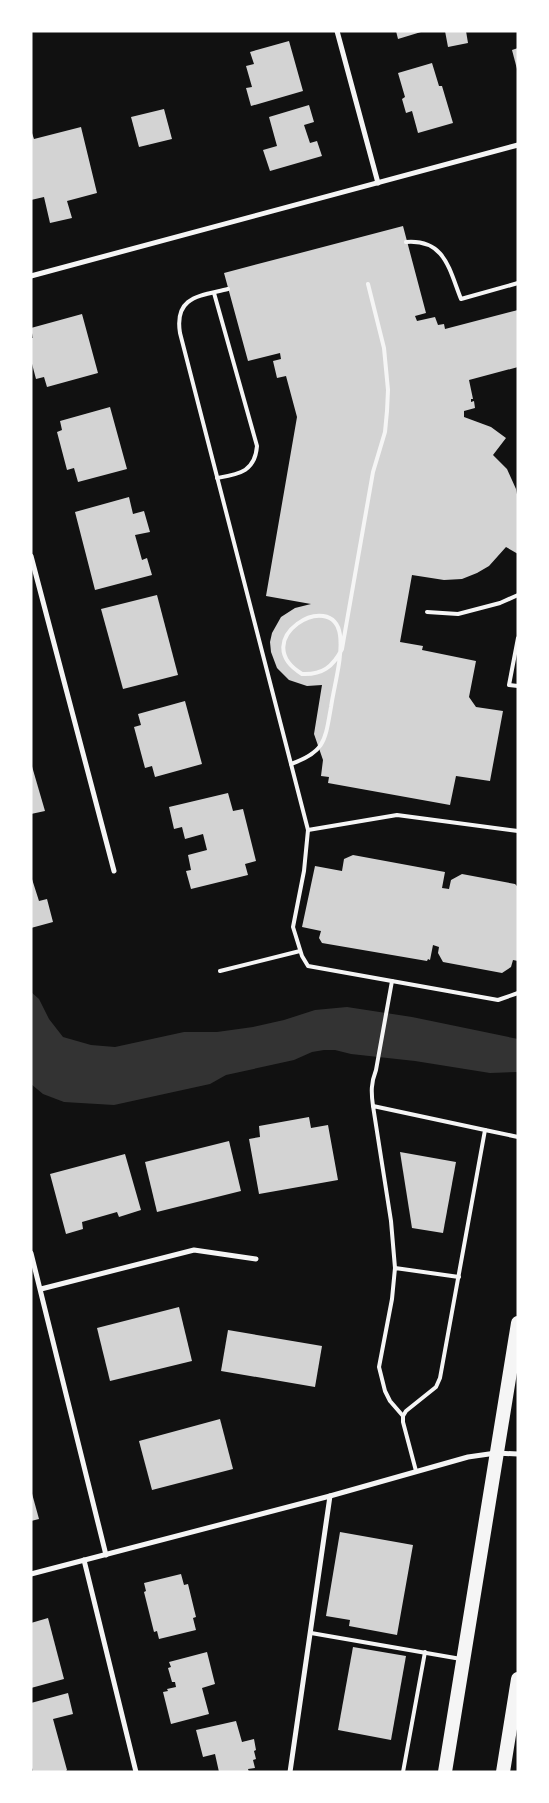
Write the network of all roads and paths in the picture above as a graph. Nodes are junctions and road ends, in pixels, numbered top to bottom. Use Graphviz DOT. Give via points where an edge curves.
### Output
graph roads {
  1 [pos="337,31"];
  2 [pos="518,145"];
  3 [pos="378,183"];
  4 [pos="406,242"];
  5 [pos="31,276"];
  6 [pos="518,283"];
  7 [pos="368,284"];
  8 [pos="228,289"];
  9 [pos="214,293"];
  10 [pos="217,478"];
  11 [pos="31,556"];
  12 [pos="518,595"];
  13 [pos="427,612"];
  14 [pos="518,638"];
  15 [pos="518,686"];
  16 [pos="291,764"];
  17 [pos="308,830"];
  18 [pos="518,831"];
  19 [pos="114,871"];
  20 [pos="300,951"];
  21 [pos="220,972"];
  22 [pos="392,981"];
  23 [pos="518,993"];
  24 [pos="374,1106"];
  25 [pos="485,1130"];
  26 [pos="518,1137"];
  27 [pos="31,1254"];
  28 [pos="256,1259"];
  29 [pos="394,1268"];
  30 [pos="459,1277"];
  31 [pos="41,1290"];
  32 [pos="518,1323"];
  33 [pos="403,1416"];
  34 [pos="496,1453"];
  35 [pos="518,1454"];
  36 [pos="416,1471"];
  37 [pos="330,1496"];
  38 [pos="106,1555"];
  39 [pos="84,1560"];
  40 [pos="31,1574"];
  41 [pos="311,1633"];
  42 [pos="425,1652"];
  43 [pos="464,1660"];
  44 [pos="518,1679"];
  45 [pos="136,1772"];
  46 [pos="290,1772"];
  47 [pos="403,1772"];
  48 [pos="445,1772"];
  49 [pos="503,1772"];
  1 -- 3 [label="street"];
  2 -- 3 [label="street"];
  3 -- 5 [label="street"];
  4 -- 6 [label="lane" via="418,241 439,252 461,299"];
  7 -- 16 [label="lane" via="384,348 387,383 385,432 373,472 342,649 332,665 321,673 302,674 288,663 284,644 290,629 310,617 330,618 340,635 340,650 327,730 315,753"];
  8 -- 9 [label="lane"];
  9 -- 10 [label="lane" via="183,305 178,318"];
  9 -- 10 [label="lane" via="257,446 251,467 238,474"];
  10 -- 16 [label="lane"];
  11 -- 19 [label="street"];
  12 -- 13 [label="lane" via="458,614"];
  14 -- 15 [label="lane" via="509,684"];
  16 -- 17 [label="lane"];
  17 -- 18 [label="lane" via="396,815"];
  17 -- 20 [label="lane" via="294,927"];
  20 -- 21 [label="lane"];
  20 -- 22 [label="lane" via="308,966"];
  22 -- 23 [label="lane" via="498,1000"];
  22 -- 24 [label="lane" via="376,1070 371,1081"];
  24 -- 25 [label="lane"];
  24 -- 29 [label="lane" via="391,1221"];
  25 -- 26 [label="lane"];
  25 -- 30 [label="lane"];
  27 -- 31 [label="street"];
  28 -- 31 [label="street" via="194,1250"];
  29 -- 30 [label="lane"];
  29 -- 33 [label="lane" via="392,1299 379,1367 385,1391"];
  30 -- 33 [label="lane" via="440,1378 436,1387"];
  31 -- 38 [label="street"];
  32 -- 34 [label="highway"];
  33 -- 36 [label="lane"];
  34 -- 35 [label="street"];
  34 -- 36 [label="street"];
  34 -- 43 [label="highway"];
  36 -- 37 [label="street"];
  37 -- 38 [label="street"];
  37 -- 41 [label="street"];
  38 -- 39 [label="street"];
  39 -- 40 [label="street"];
  39 -- 45 [label="street"];
  41 -- 42 [label="lane"];
  41 -- 46 [label="street"];
  42 -- 43 [label="lane"];
  42 -- 47 [label="lane"];
  43 -- 48 [label="highway"];
  44 -- 49 [label="highway"];
}
